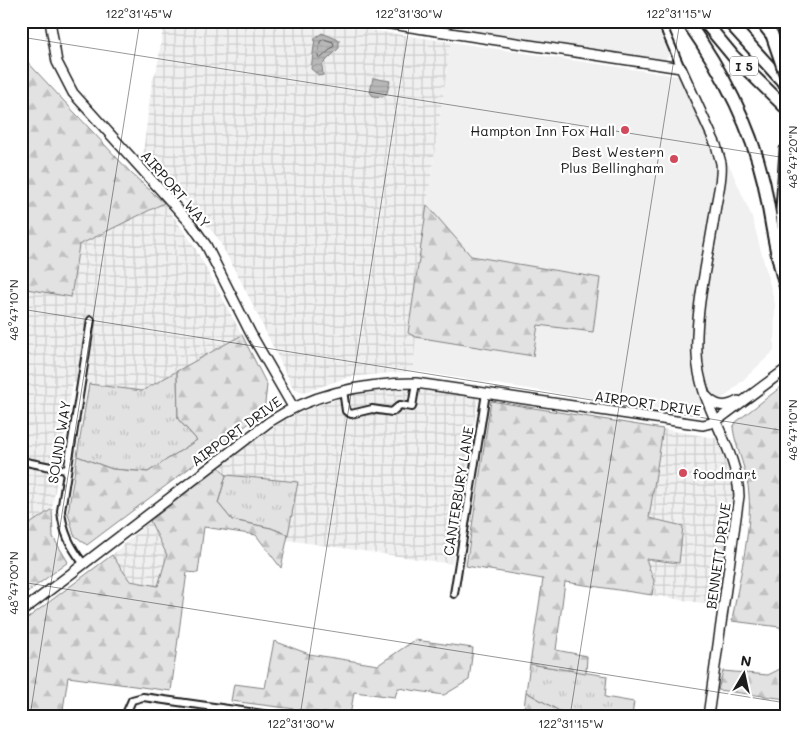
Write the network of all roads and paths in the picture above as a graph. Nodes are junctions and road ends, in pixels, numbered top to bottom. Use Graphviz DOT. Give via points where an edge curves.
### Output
graph roads {
  1 [pos="50,21"];
  2 [pos="371,21"];
  3 [pos="661,21"];
  4 [pos="686,21"];
  5 [pos="704,21"];
  6 [pos="728,21"];
  7 [pos="761,21"];
  8 [pos="737,32"];
  9 [pos="681,68"];
  10 [pos="786,76"];
  11 [pos="786,85"];
  12 [pos="786,108"];
  13 [pos="786,150"];
  14 [pos="786,263"];
  15 [pos="786,288"];
  16 [pos="91,320"];
  17 [pos="786,369"];
  18 [pos="416,383"];
  19 [pos="343,390"];
  20 [pos="701,390"];
  21 [pos="761,390"];
  22 [pos="486,392"];
  23 [pos="293,407"];
  24 [pos="715,422"];
  25 [pos="688,424"];
  26 [pos="725,442"];
  27 [pos="21,461"];
  28 [pos="66,470"];
  29 [pos="83,563"];
  30 [pos="454,594"];
  31 [pos="21,612"];
  32 [pos="126,716"];
  33 [pos="277,716"];
  34 [pos="708,716"];
  1 -- 23 [label="main road, AIRPORT WAY" via="57,62 73,93 192,224 206,244 251,334"];
  2 -- 9 [label="main road"];
  3 -- 9 [label="street"];
  4 -- 15 [label="highway" via="727,84 753,144"];
  5 -- 12 [label="highway, I 5"];
  6 -- 8 [label="highway, I 5"];
  7 -- 10 [label="highway, bridge" via="772,35"];
  8 -- 10 [label="highway"];
  8 -- 11 [label="highway, I 5"];
  9 -- 20 [label="main road, BENNETT DRIVE" via="716,145 721,168 696,338"];
  13 -- 14 [label="highway" via="782,210"];
  16 -- 28 [label="street, SOUND WAY"];
  17 -- 21 [label="main road"];
  18 -- 19 [label="main road, AIRPORT DRIVE" via="377,384"];
  18 -- 19 [label="street" via="412,407 400,405 392,412 372,408 351,414 346,411"];
  18 -- 22 [label="main road, AIRPORT DRIVE"];
  19 -- 23 [label="main road, AIRPORT DRIVE"];
  20 -- 21 [label="main road" via="714,403 726,406"];
  20 -- 24 [label="main road, BENNETT DRIVE"];
  21 -- 24 [label="main road"];
  22 -- 25 [label="main road, AIRPORT DRIVE"];
  22 -- 30 [label="street, CANTERBURY LANE"];
  23 -- 29 [label="main road, AIRPORT DRIVE"];
  24 -- 25 [label="main road, AIRPORT DRIVE"];
  24 -- 26 [label="main road, BENNETT DRIVE"];
  25 -- 26 [label="main road" via="716,434"];
  26 -- 34 [label="main road, BENNETT DRIVE" via="736,473 740,506"];
  27 -- 28 [label="street"];
  28 -- 29 [label="street, SOUND WAY" via="61,511 63,526 73,550"];
  29 -- 31 [label="main road, AIRPORT DRIVE"];
  32 -- 33 [label="street" via="132,700 143,697"];
}
